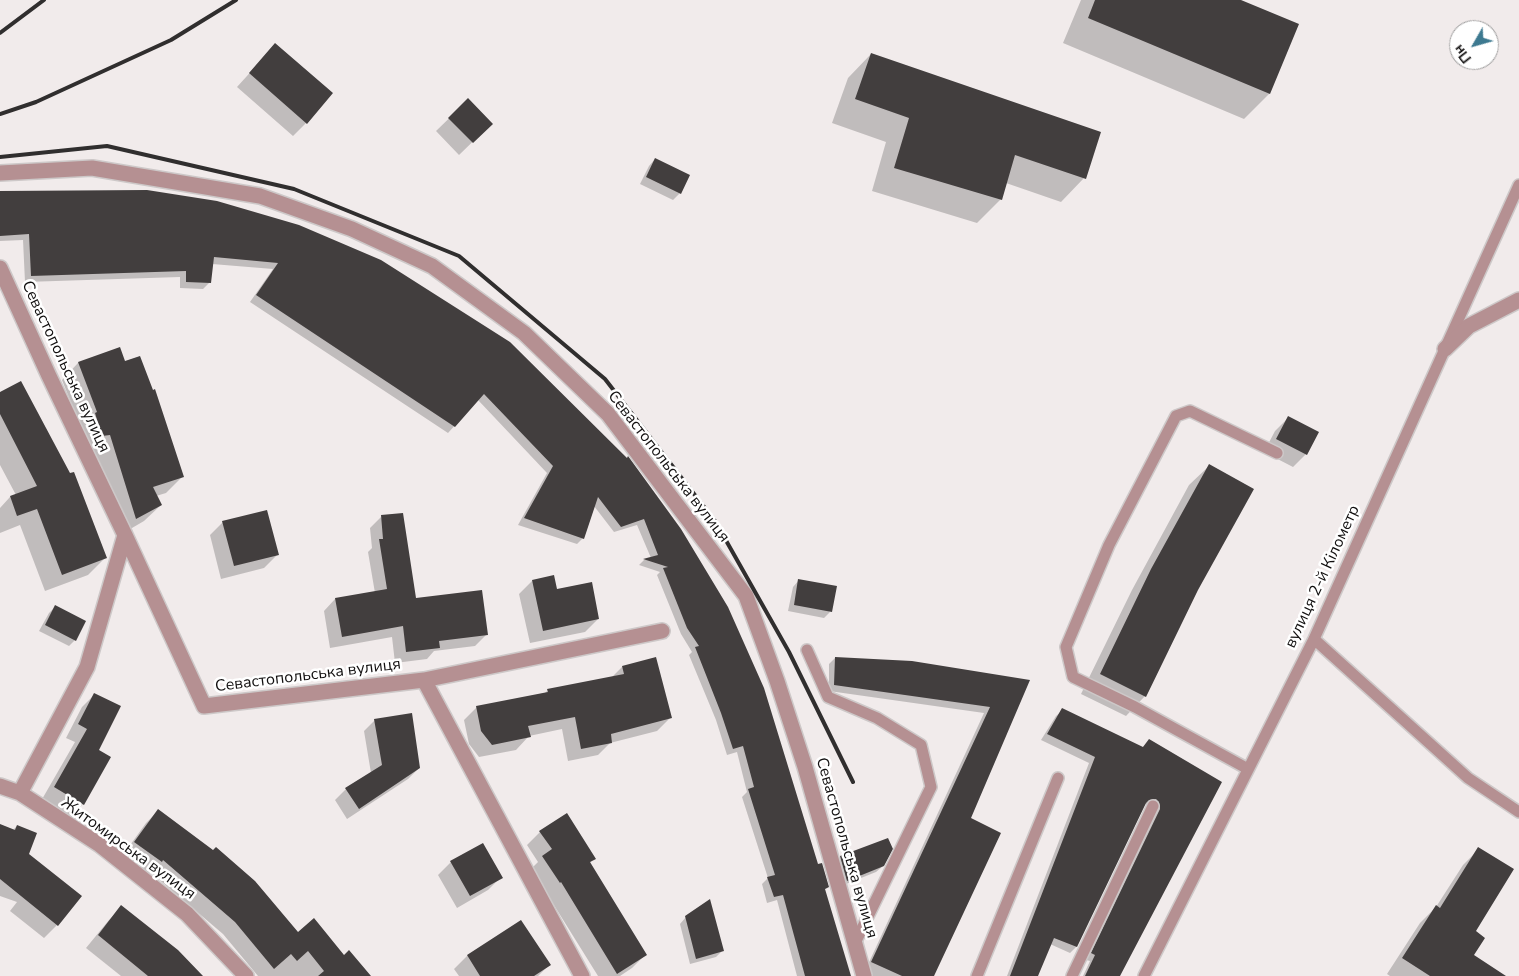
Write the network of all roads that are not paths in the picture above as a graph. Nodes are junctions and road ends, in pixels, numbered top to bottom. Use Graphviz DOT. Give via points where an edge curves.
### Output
graph roads {
  1 [pos="0,173"];
  2 [pos="1519,185"];
  3 [pos="0,268"];
  4 [pos="1519,300"];
  5 [pos="1445,349"];
  6 [pos="1277,454"];
  7 [pos="125,535"];
  8 [pos="662,631"];
  9 [pos="1314,638"];
  10 [pos="807,650"];
  11 [pos="424,680"];
  12 [pos="1248,769"];
  13 [pos="1058,778"];
  14 [pos="0,786"];
  15 [pos="20,793"];
  16 [pos="1153,806"];
  17 [pos="1519,812"];
  18 [pos="855,942"];
  19 [pos="246,976"];
  20 [pos="582,976"];
  21 [pos="864,976"];
  22 [pos="976,976"];
  23 [pos="1072,976"];
  24 [pos="1144,976"];
  1 -- 18 [label="street, Севастопольська вулиця" via="92,168 260,196 352,229 432,266 524,333 608,414 746,596 805,767"];
  2 -- 5 [label="lane, вулиця 2-й Кілометр"];
  3 -- 7 [label="street, Севастопольська вулиця"];
  4 -- 5 [label="street" via="1469,326"];
  5 -- 9 [label="lane, вулиця 2-й Кілометр"];
  6 -- 12 [label="lane" via="1190,411 1176,416 1109,545 1066,647 1073,677"];
  7 -- 11 [label="street, Севастопольська вулиця" via="204,706"];
  7 -- 15 [label="street" via="87,668"];
  8 -- 11 [label="street, Севастопольська вулиця"];
  9 -- 12 [label="lane, вулиця 2-й Кілометр"];
  9 -- 17 [label="lane" via="1468,778"];
  10 -- 18 [label="lane" via="828,697 877,718 921,745 931,787"];
  11 -- 20 [label="street, Севастопольська вулиця"];
  12 -- 24 [label="lane, вулиця 2-й Кілометр"];
  13 -- 22 [label="lane"];
  14 -- 15 [label="street, Житомирська вулиця"];
  15 -- 19 [label="street, Житомирська вулиця" via="100,845 187,914"];
  16 -- 23 [label="lane"];
  18 -- 21 [label="street, Севастопольська вулиця"];
}
